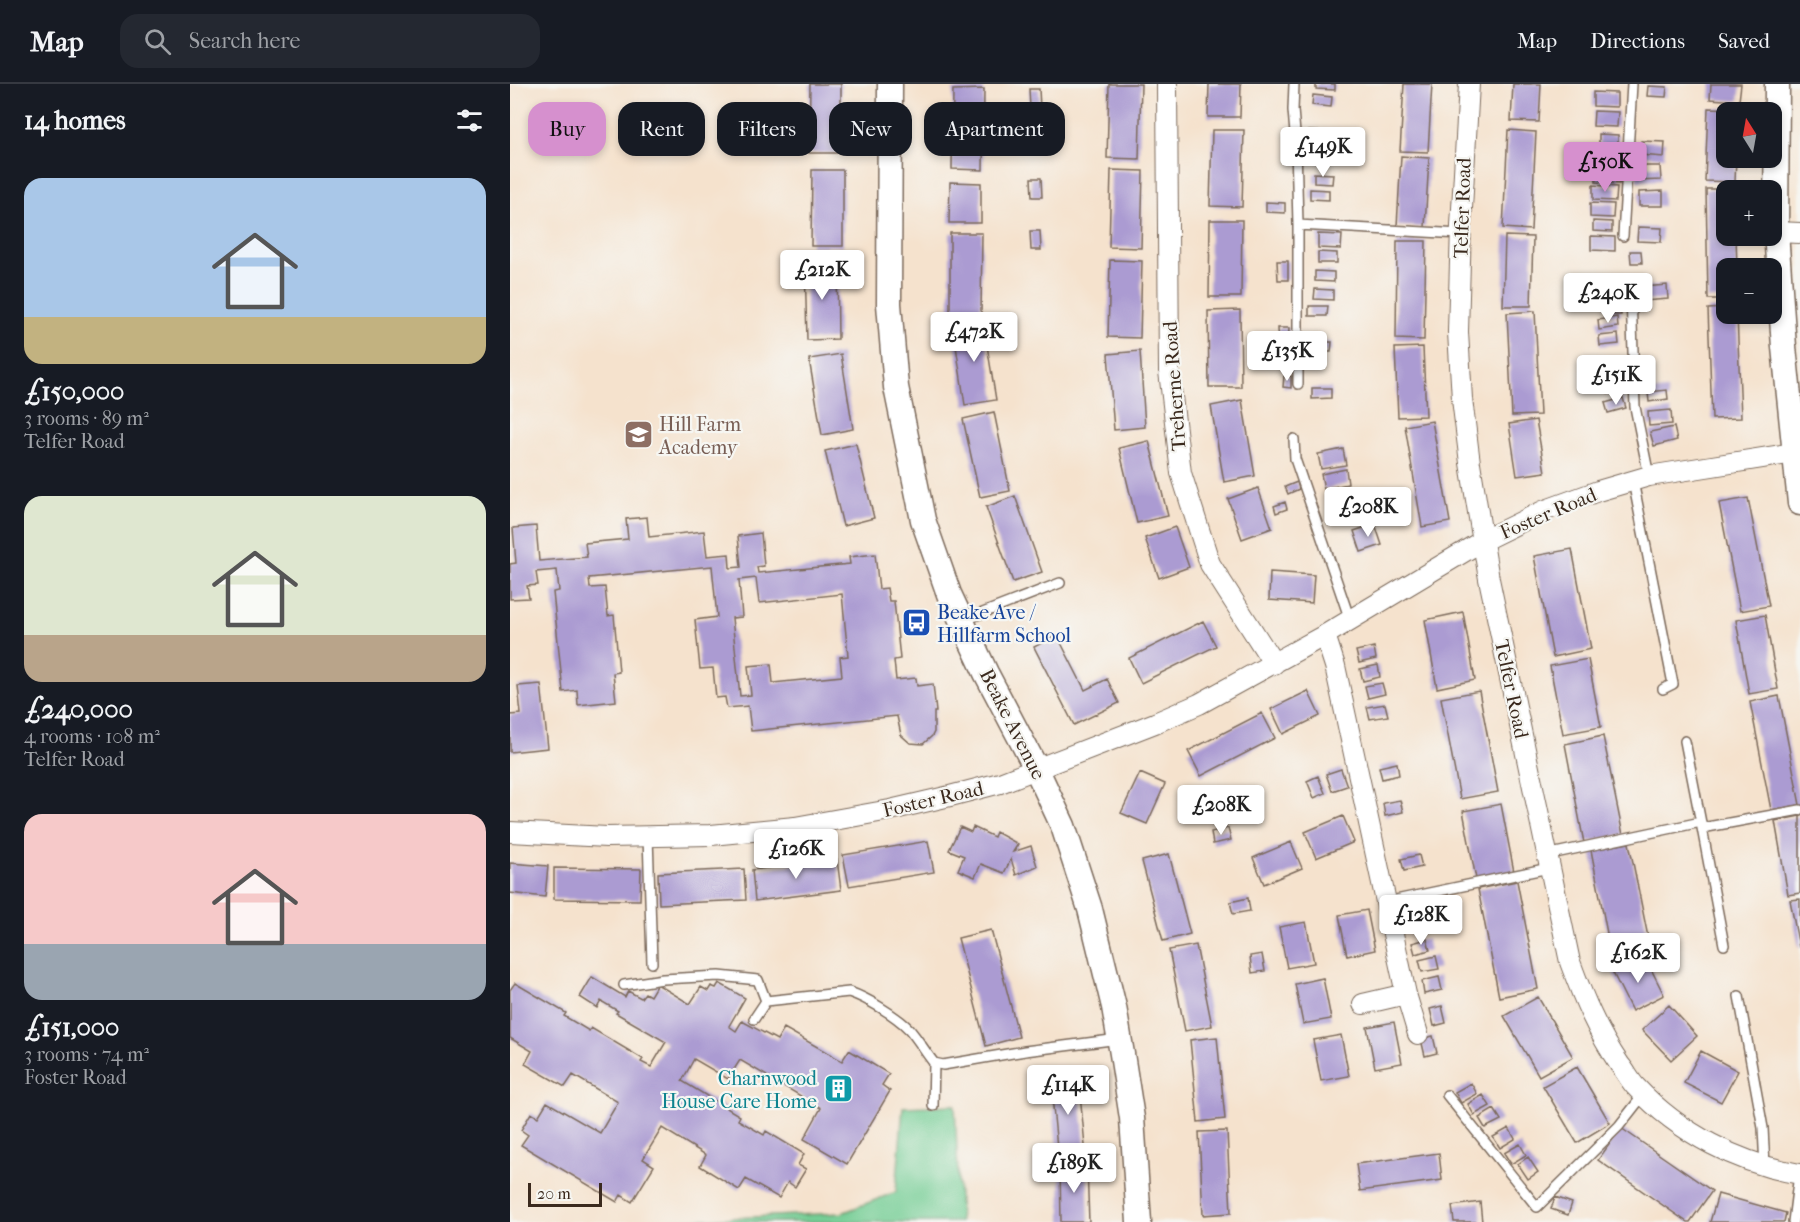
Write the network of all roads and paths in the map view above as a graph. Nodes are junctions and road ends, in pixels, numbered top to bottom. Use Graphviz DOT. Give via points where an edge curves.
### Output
graph roads {
  1 [pos="890,84"];
  2 [pos="1167,84"];
  3 [pos="1294,84"];
  4 [pos="1469,84"];
  5 [pos="1632,84"];
  6 [pos="1776,84"];
  7 [pos="1298,225"];
  8 [pos="1788,233"];
  9 [pos="1461,234"];
  10 [pos="1623,236"];
  11 [pos="1630,296"];
  12 [pos="1298,384"];
  13 [pos="1294,439"];
  14 [pos="1794,453"];
  15 [pos="1641,479"];
  16 [pos="1800,503"];
  17 [pos="1482,541"];
  18 [pos="1060,583"];
  19 [pos="1350,620"];
  20 [pos="962,621"];
  21 [pos="1325,635"];
  22 [pos="1274,664"];
  23 [pos="1664,689"];
  24 [pos="1685,741"];
  25 [pos="1036,768"];
  26 [pos="1800,810"];
  27 [pos="1701,825"];
  28 [pos="510,832"];
  29 [pos="648,836"];
  30 [pos="1548,861"];
  31 [pos="1386,902"];
  32 [pos="1724,945"];
  33 [pos="652,963"];
  34 [pos="624,985"];
  35 [pos="1406,994"];
  36 [pos="1739,996"];
  37 [pos="766,1001"];
  38 [pos="1363,1004"];
  39 [pos="754,1019"];
  40 [pos="1418,1034"];
  41 [pos="1120,1039"];
  42 [pos="934,1063"];
  43 [pos="1644,1094"];
  44 [pos="1447,1095"];
  45 [pos="933,1106"];
  46 [pos="1765,1167"];
  47 [pos="1799,1174"];
  48 [pos="1139,1222"];
  49 [pos="1793,1222"];
  1 -- 20 [label="street, Beake Avenue" via="889,304 896,387 923,520"];
  2 -- 22 [label="street, Treherne Road" via="1169,371 1181,473 1210,564"];
  3 -- 7 [label="lane"];
  4 -- 9 [label="street, Telfer Road"];
  5 -- 10 [label="lane"];
  6 -- 8 [label="street"];
  7 -- 9 [label="lane"];
  7 -- 12 [label="lane"];
  8 -- 14 [label="street" via="1784,347"];
  9 -- 17 [label="street, Telfer Road" via="1458,332 1462,399"];
  11 -- 15 [label="lane"];
  13 -- 19 [label="lane" via="1295,459"];
  14 -- 15 [label="street, Foster Road"];
  14 -- 16 [label="street"];
  15 -- 17 [label="street, Foster Road" via="1543,511"];
  15 -- 23 [label="lane" via="1673,684"];
  17 -- 19 [label="street, Foster Road"];
  17 -- 30 [label="street, Telfer Road"];
  18 -- 20 [label="lane"];
  19 -- 21 [label="street, Foster Road"];
  20 -- 25 [label="street, Beake Avenue"];
  21 -- 22 [label="street, Foster Road"];
  21 -- 31 [label="street"];
  22 -- 25 [label="street, Foster Road" via="1199,704"];
  24 -- 27 [label="lane"];
  25 -- 29 [label="street, Foster Road" via="951,796 806,825 711,835"];
  25 -- 41 [label="street, Beake Avenue" via="1063,826 1088,899"];
  26 -- 27 [label="lane"];
  27 -- 30 [label="lane"];
  27 -- 32 [label="lane"];
  28 -- 29 [label="street, Foster Road"];
  29 -- 33 [label="lane"];
  30 -- 31 [label="lane"];
  30 -- 43 [label="street, Telfer Road" via="1570,962 1586,1005 1606,1044"];
  31 -- 35 [label="street"];
  34 -- 37 [label="lane" via="719,976 758,980"];
  35 -- 38 [label="street"];
  35 -- 40 [label="street"];
  36 -- 46 [label="lane" via="1763,1128"];
  37 -- 39 [label="lane"];
  37 -- 42 [label="lane" via="839,992 858,995 909,1030"];
  41 -- 42 [label="lane" via="944,1065"];
  41 -- 48 [label="street, Beake Avenue" via="1132,1118"];
  42 -- 45 [label="lane"];
  43 -- 44 [label="lane" via="1619,1126 1537,1207"];
  43 -- 46 [label="street, Telfer Road" via="1695,1136"];
  46 -- 47 [label="street, Telfer Road"];
  47 -- 49 [label="lane"];
}
